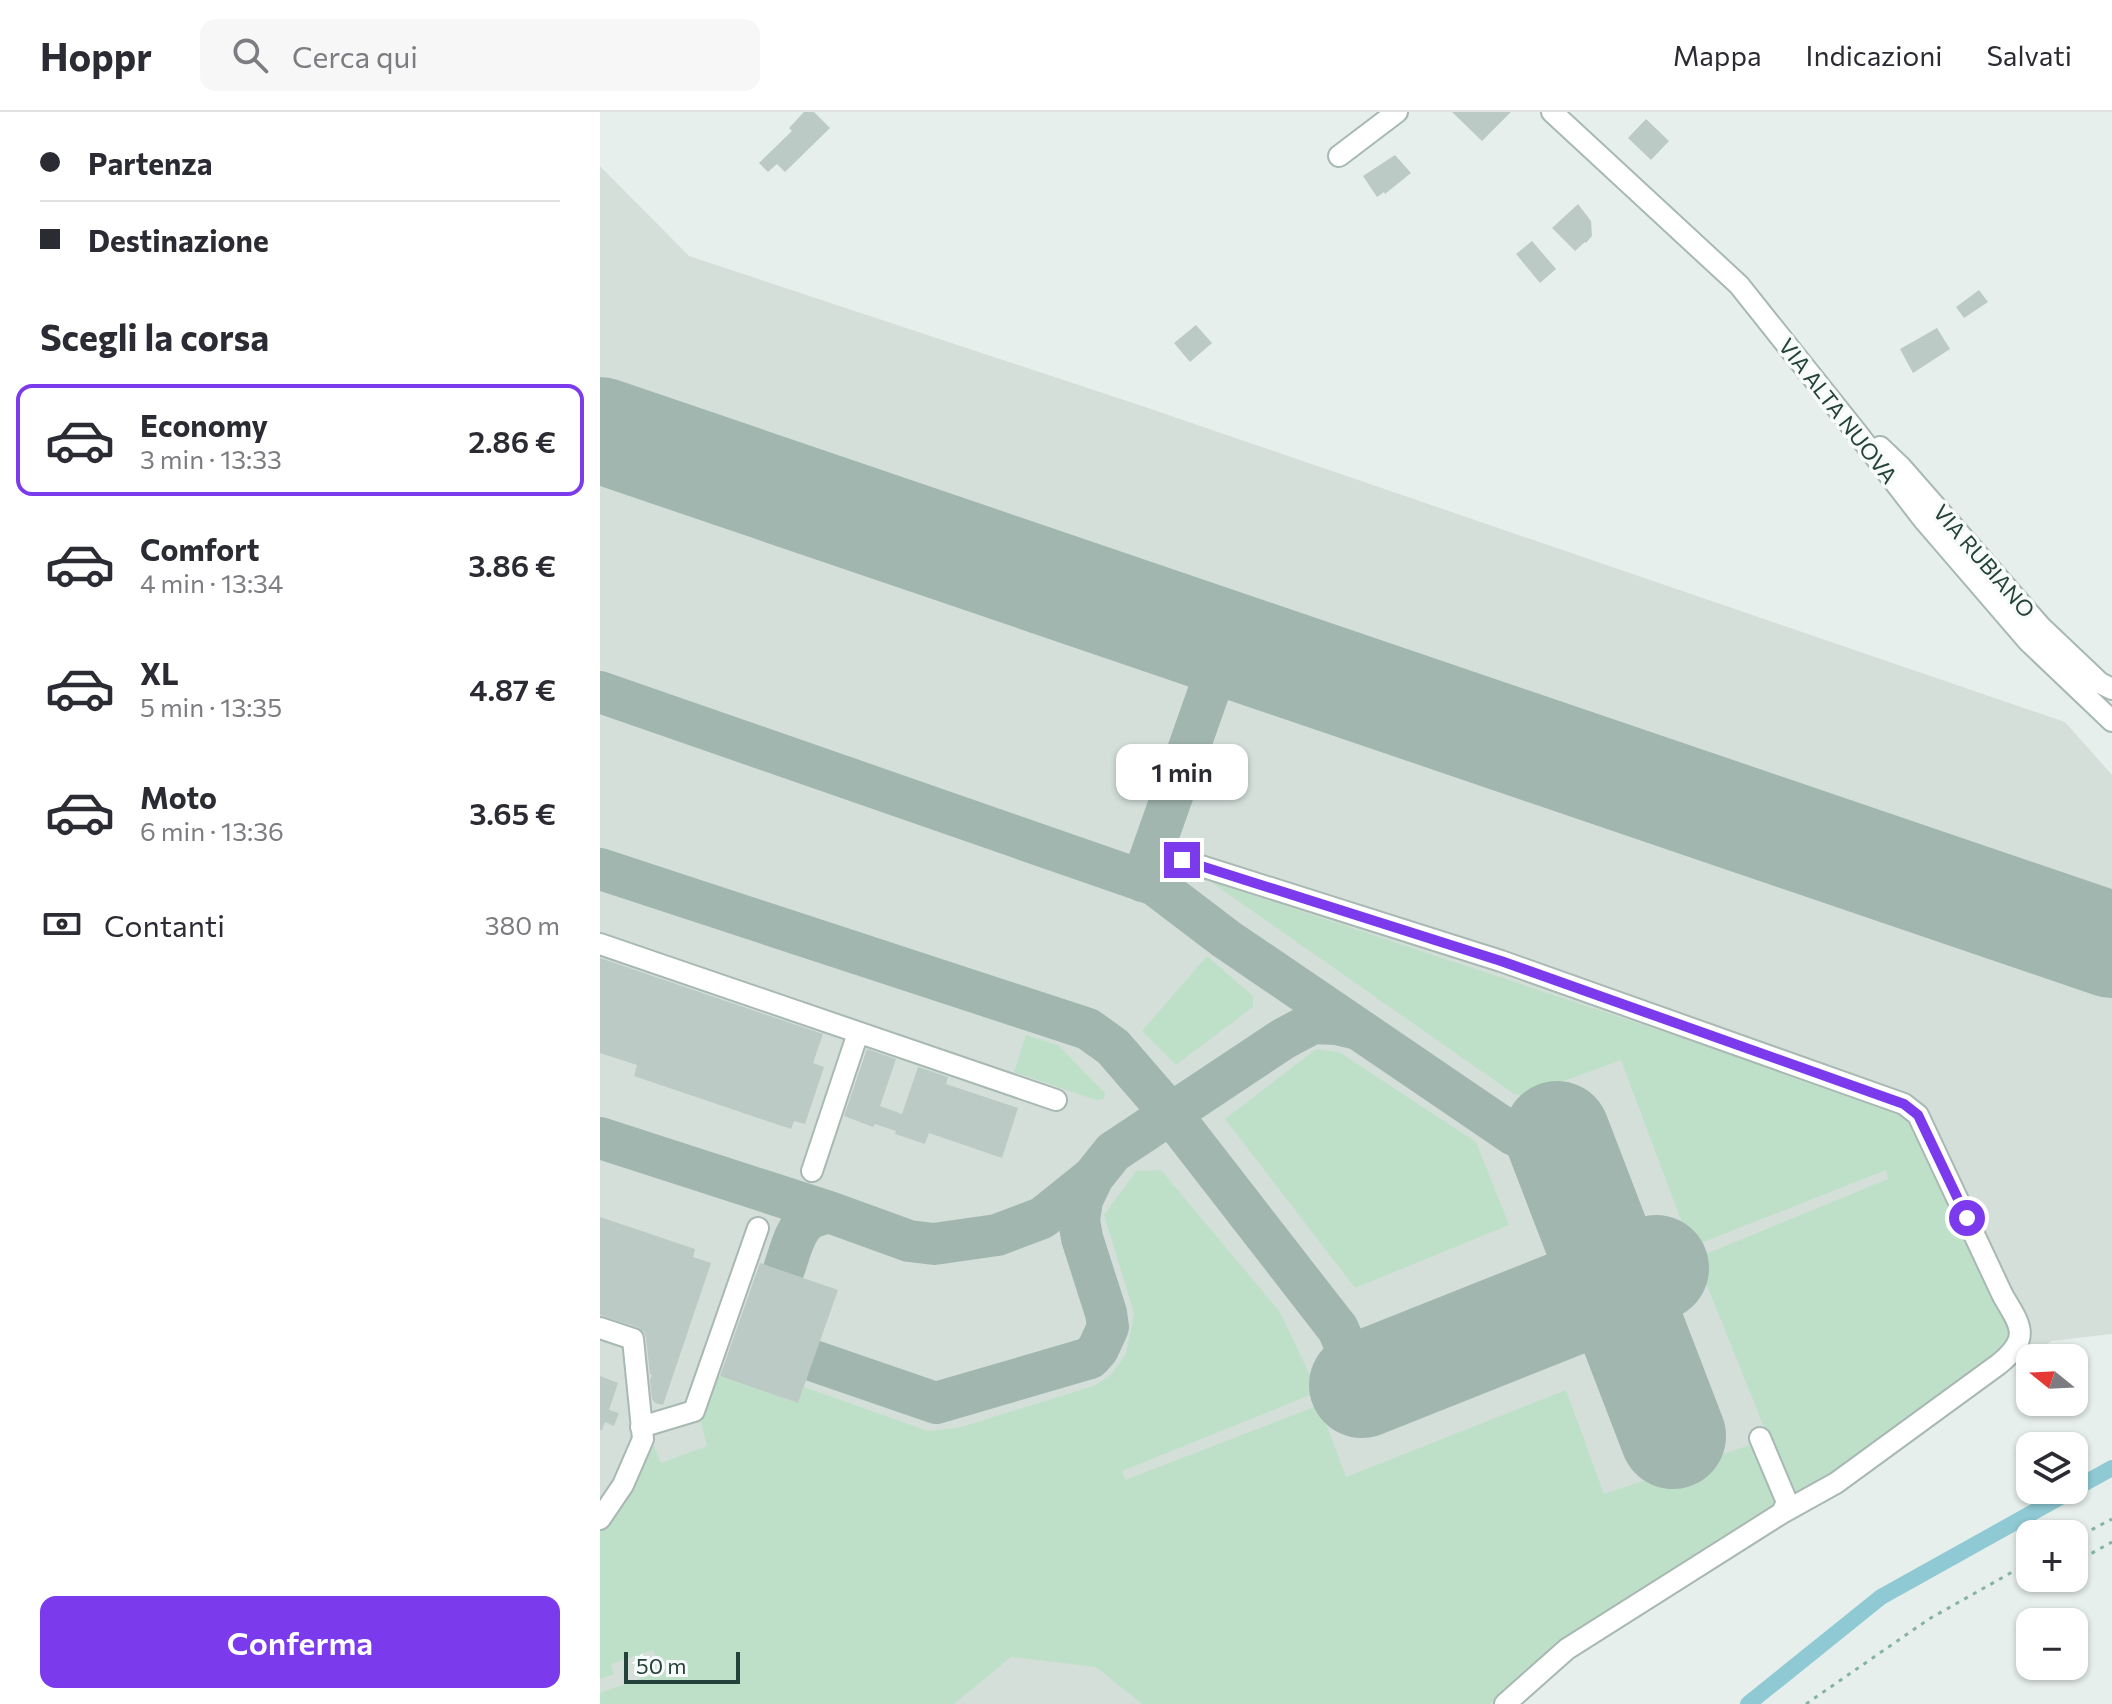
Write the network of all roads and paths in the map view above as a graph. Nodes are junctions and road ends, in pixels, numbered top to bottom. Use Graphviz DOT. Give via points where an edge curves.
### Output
graph roads {
  1 [pos="1397,112"];
  2 [pos="1552,112"];
  3 [pos="1339,156"];
  4 [pos="1857,433"];
  5 [pos="2112,689"];
  6 [pos="2112,721"];
  7 [pos="1182,860"];
  8 [pos="600,944"];
  9 [pos="858,1033"];
  10 [pos="1056,1100"];
  11 [pos="812,1171"];
  12 [pos="758,1228"];
  13 [pos="600,1328"];
  14 [pos="641,1427"];
  15 [pos="1760,1438"];
  16 [pos="1782,1513"];
  17 [pos="600,1519"];
  18 [pos="2112,1519"];
  19 [pos="2088,1532"];
  20 [pos="2112,1542"];
  21 [pos="2088,1555"];
  22 [pos="2016,1570"];
  23 [pos="1505,1704"];
  24 [pos="1806,1704"];
  1 -- 3 [label="street"];
  2 -- 4 [label="street, VIA ALTA NUOVA" via="1739,285"];
  4 -- 5 [label="street, VIA RUBIANO" via="1901,467 2041,627"];
  4 -- 6 [label="street, VIA ALTA NUOVA" via="2028,641"];
  7 -- 16 [label="street" via="1501,961 1904,1104 1918,1115 2018,1322 2017,1345 1999,1364 1849,1474"];
  8 -- 9 [label="street"];
  9 -- 10 [label="street"];
  9 -- 11 [label="street"];
  12 -- 14 [label="street" via="694,1411"];
  13 -- 14 [label="street" via="633,1339"];
  14 -- 17 [label="street" via="643,1439 623,1485"];
  15 -- 16 [label="street" via="1787,1502"];
  16 -- 23 [label="street" via="1567,1649"];
  18 -- 19 [label="path"];
  20 -- 21 [label="path"];
  22 -- 24 [label="path" via="1929,1619"];
}
